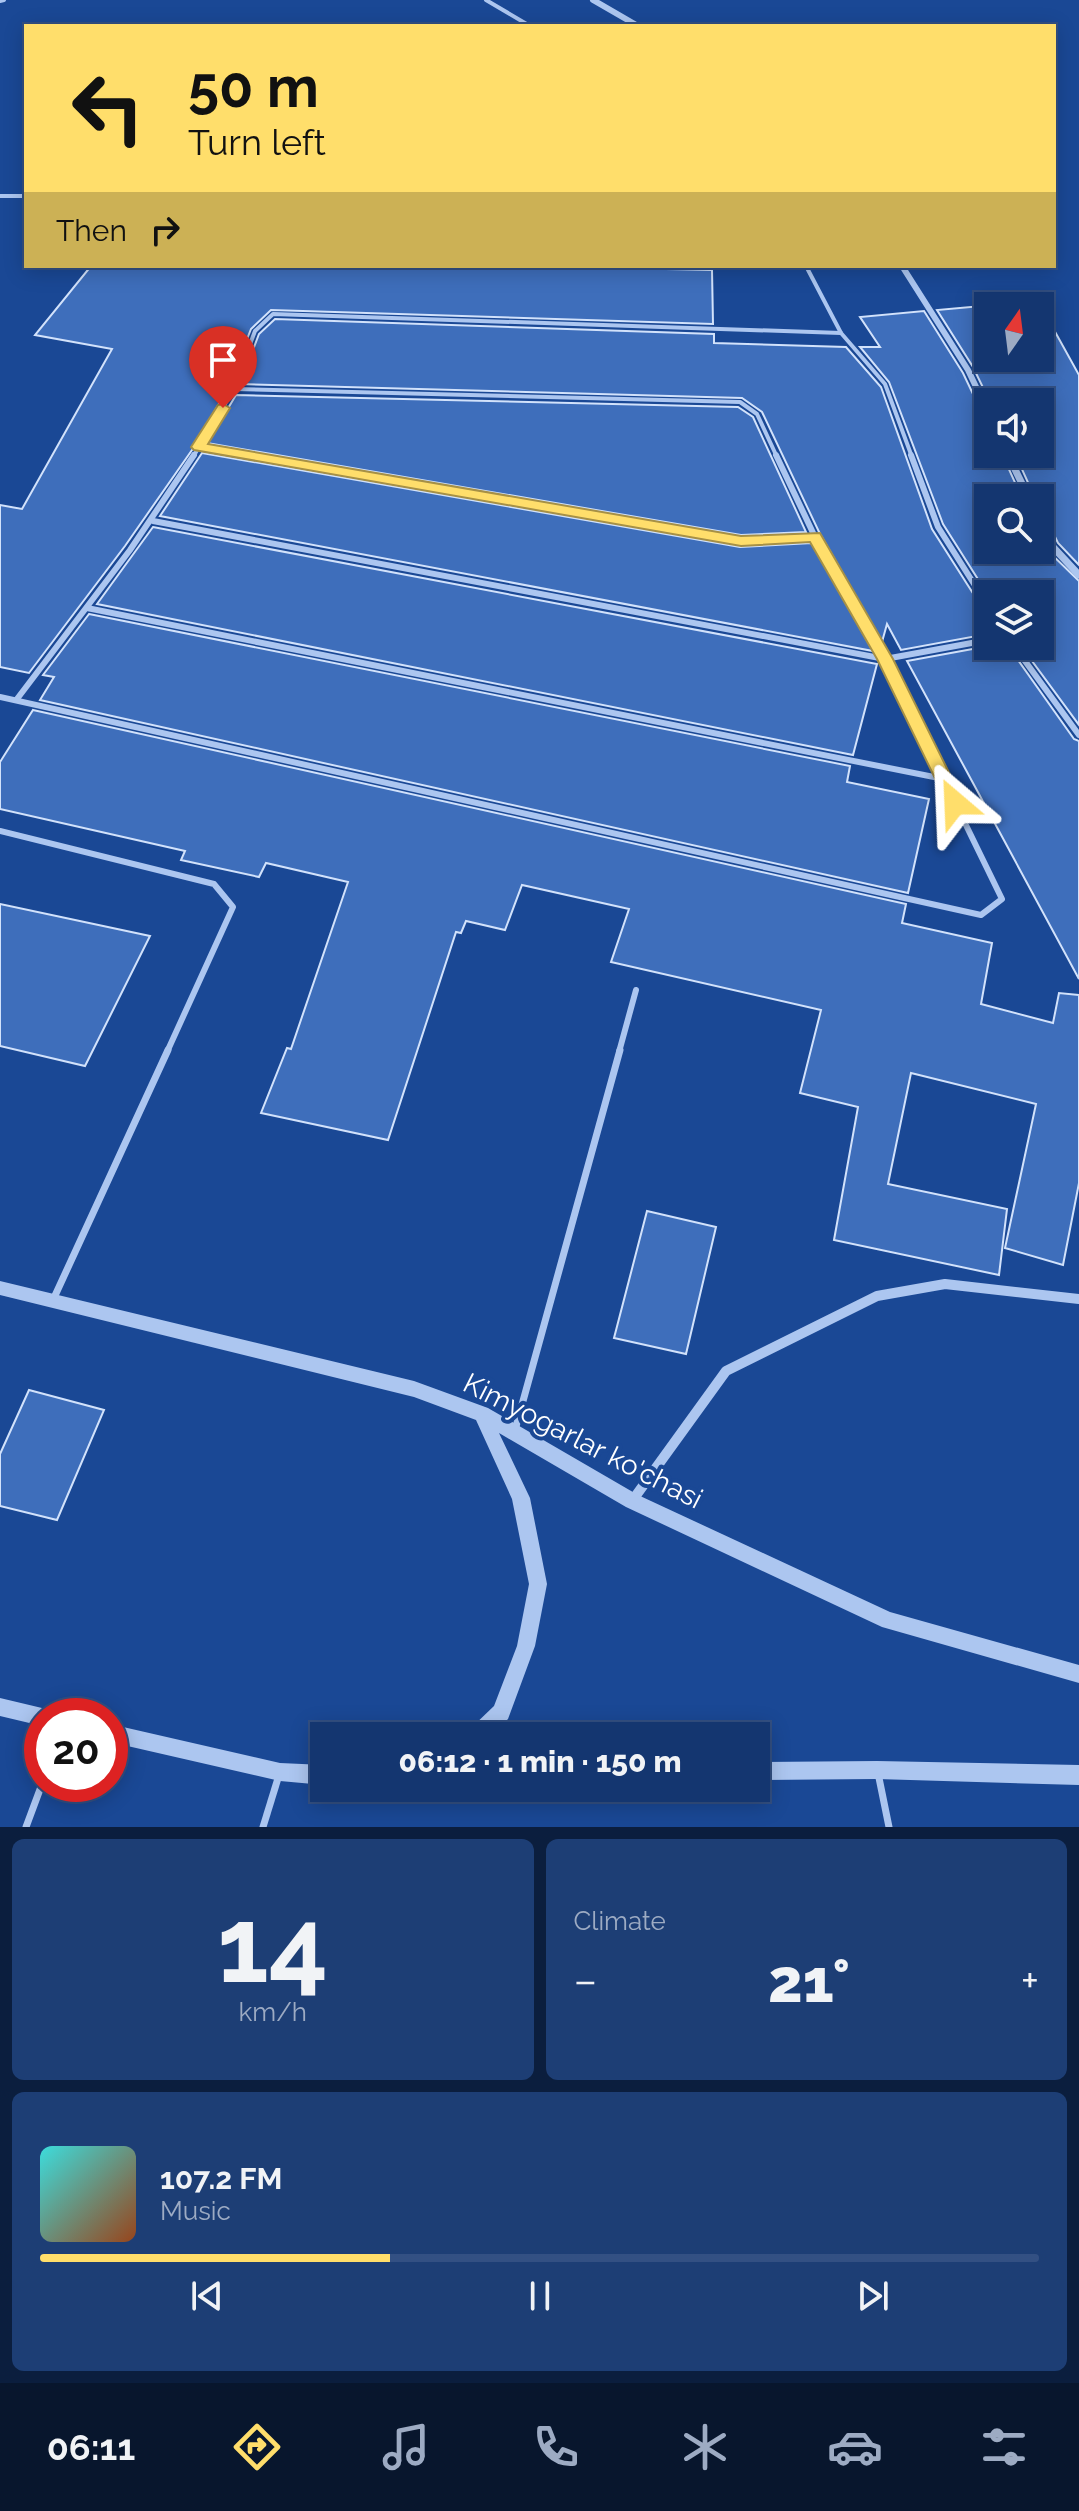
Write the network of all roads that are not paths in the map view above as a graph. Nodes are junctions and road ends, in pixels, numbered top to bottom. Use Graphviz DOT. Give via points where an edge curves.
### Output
graph roads {
  1 [pos="486,0"];
  2 [pos="593,0"];
  3 [pos="527,24"];
  4 [pos="635,24"];
  5 [pos="0,196"];
  6 [pos="24,196"];
  7 [pos="807,268"];
  8 [pos="903,268"];
  9 [pos="841,333"];
  10 [pos="977,388"];
  11 [pos="234,389"];
  12 [pos="199,447"];
  13 [pos="153,521"];
  14 [pos="815,537"];
  15 [pos="1054,548"];
  16 [pos="1079,575"];
  17 [pos="974,584"];
  18 [pos="87,608"];
  19 [pos="974,643"];
  20 [pos="885,659"];
  21 [pos="1024,660"];
  22 [pos="0,697"];
  23 [pos="17,699"];
  24 [pos="1079,735"];
  25 [pos="944,779"];
  26 [pos="0,831"];
  27 [pos="636,990"];
  28 [pos="0,1288"];
  29 [pos="1079,1299"];
  30 [pos="53,1300"];
  31 [pos="482,1414"];
  32 [pos="514,1432"];
  33 [pos="632,1501"];
  34 [pos="1079,1674"];
  35 [pos="0,1707"];
  36 [pos="24,1713"];
  37 [pos="491,1722"];
  38 [pos="128,1737"];
  39 [pos="877,1770"];
  40 [pos="770,1771"];
  41 [pos="280,1772"];
  42 [pos="310,1774"];
  43 [pos="1079,1775"];
  44 [pos="35,1802"];
  45 [pos="26,1827"];
  46 [pos="263,1827"];
  47 [pos="889,1827"];
  1 -- 3 [label="lane"];
  2 -- 4 [label="street"];
  5 -- 6 [label="lane"];
  7 -- 9 [label="lane"];
  8 -- 10 [label="street"];
  9 -- 11 [label="lane" via="273,314 255,325"];
  9 -- 17 [label="lane" via="885,384 938,527"];
  11 -- 12 [label="lane"];
  11 -- 14 [label="lane" via="740,402 757,414"];
  12 -- 13 [label="lane"];
  12 -- 14 [label="lane" via="741,541"];
  13 -- 18 [label="lane"];
  13 -- 20 [label="lane"];
  14 -- 20 [label="lane"];
  15 -- 16 [label="street"];
  18 -- 23 [label="lane"];
  18 -- 25 [label="lane"];
  19 -- 20 [label="lane"];
  20 -- 25 [label="lane"];
  21 -- 24 [label="lane"];
  22 -- 23 [label="lane"];
  23 -- 25 [label="lane" via="981,915 1002,899"];
  26 -- 30 [label="lane" via="214,884 233,907"];
  27 -- 32 [label="lane"];
  28 -- 30 [label="street, Kimyogarlar ko'chasi"];
  29 -- 33 [label="street" via="945,1284 877,1296 726,1371"];
  30 -- 31 [label="street, Kimyogarlar ko'chasi" via="414,1389"];
  31 -- 32 [label="street, Kimyogarlar ko'chasi"];
  31 -- 37 [label="street" via="521,1498 538,1584 526,1646 501,1712"];
  32 -- 33 [label="street, Kimyogarlar ko'chasi"];
  33 -- 34 [label="street, Kimyogarlar ko'chasi" via="888,1621"];
  35 -- 36 [label="street"];
  38 -- 41 [label="street"];
  39 -- 40 [label="street"];
  39 -- 43 [label="street"];
  39 -- 47 [label="lane"];
  41 -- 42 [label="street"];
  41 -- 46 [label="lane"];
  44 -- 45 [label="lane"];
}
